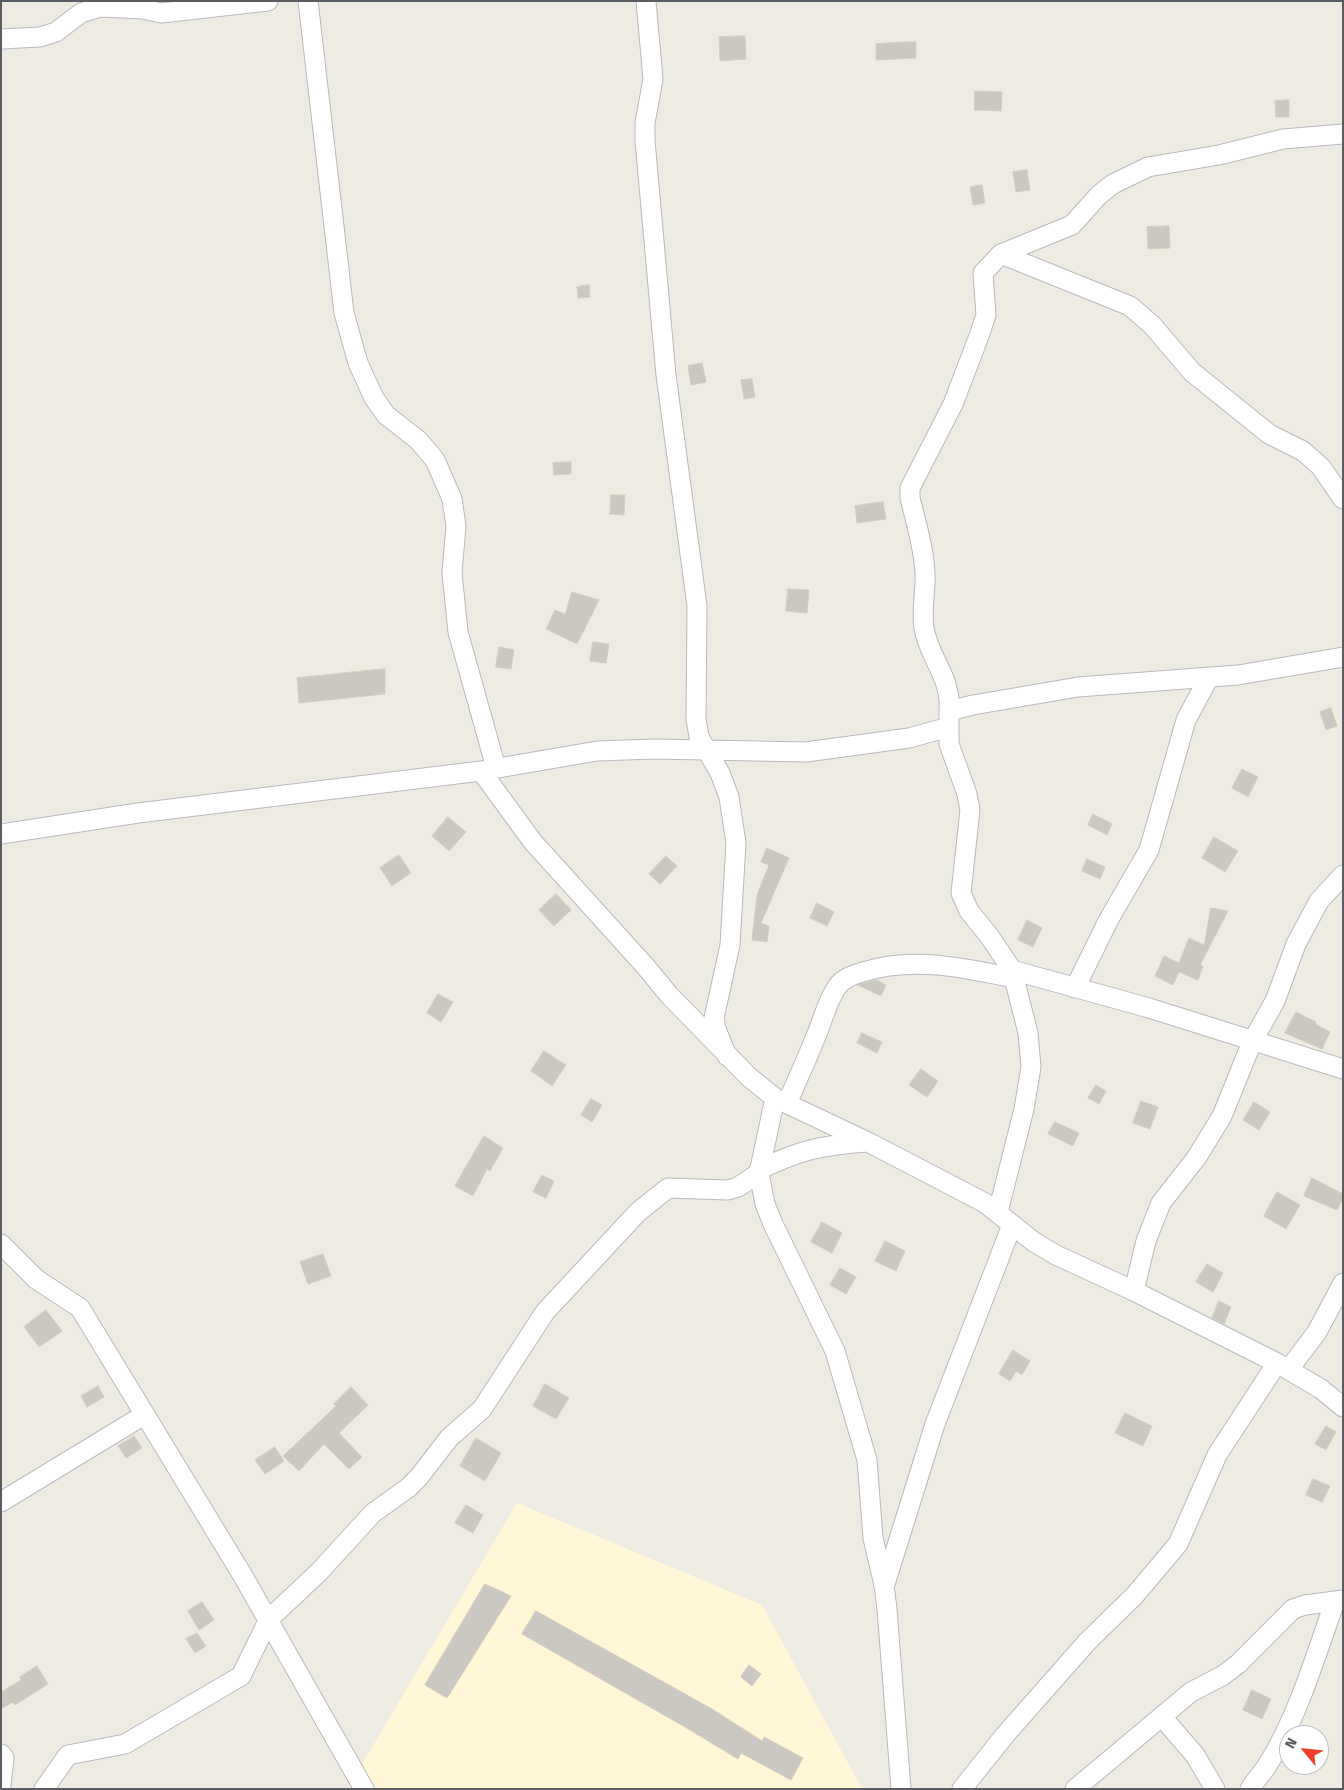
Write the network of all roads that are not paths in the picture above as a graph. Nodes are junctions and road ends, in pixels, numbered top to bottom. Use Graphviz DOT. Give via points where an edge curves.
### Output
graph roads {
  1 [pos="268,1"];
  2 [pos="308,1"];
  3 [pos="646,1"];
  4 [pos="1,39"];
  5 [pos="1343,134"];
  6 [pos="1002,254"];
  7 [pos="1343,499"];
  8 [pos="1343,657"];
  9 [pos="1208,679"];
  10 [pos="949,719"];
  11 [pos="705,750"];
  12 [pos="488,769"];
  13 [pos="1,834"];
  14 [pos="1343,875"];
  15 [pos="1013,974"];
  16 [pos="1075,988"];
  17 [pos="1252,1042"];
  18 [pos="728,1056"];
  19 [pos="1343,1069"];
  20 [pos="781,1100"];
  21 [pos="868,1142"];
  22 [pos="759,1171"];
  23 [pos="998,1212"];
  24 [pos="1012,1225"];
  25 [pos="1,1244"];
  26 [pos="1343,1282"];
  27 [pos="1134,1291"];
  28 [pos="1282,1366"];
  29 [pos="1343,1407"];
  30 [pos="144,1415"];
  31 [pos="1,1502"];
  32 [pos="884,1585"];
  33 [pos="1339,1601"];
  34 [pos="269,1620"];
  35 [pos="1162,1717"];
  36 [pos="1,1754"];
  37 [pos="1,1785"];
  38 [pos="44,1789"];
  39 [pos="364,1789"];
  40 [pos="901,1789"];
  41 [pos="962,1789"];
  42 [pos="1075,1789"];
  43 [pos="1215,1789"];
  44 [pos="1250,1789"];
  1 -- 4 [label="street" via="161,13 143,8 100,7 81,13 56,32 40,37"];
  2 -- 12 [label="street" via="344,312 358,363 374,398 386,415 418,440 435,460 452,499 456,526 452,573 458,632"];
  3 -- 11 [label="street" via="653,79 645,141 666,375 697,606 696,719"];
  5 -- 6 [label="street" via="1283,139 1219,155 1148,167 1113,184 1072,225"];
  6 -- 7 [label="street" via="1130,306 1152,325 1192,372 1269,434 1303,451"];
  6 -- 10 [label="street" via="983,273 986,315 979,336 953,404 910,488 924,558 923,626 948,684"];
  8 -- 9 [label="street"];
  9 -- 10 [label="street" via="1078,687 973,705"];
  9 -- 16 [label="street" via="1186,720 1148,850 1108,918"];
  10 -- 11 [label="street" via="909,738 806,752"];
  10 -- 15 [label="street" via="949,744 970,810 961,893"];
  11 -- 12 [label="street" via="597,751"];
  11 -- 18 [label="street" via="720,773 729,797 736,843 730,945 714,1018"];
  12 -- 13 [label="street" via="138,813"];
  12 -- 18 [label="street" via="533,842 668,995"];
  14 -- 17 [label="street" via="1319,901"];
  15 -- 16 [label="street"];
  15 -- 20 [label="street" via="900,964 849,976 837,986 811,1050"];
  15 -- 23 [label="street" via="1028,1034 1031,1067"];
  16 -- 17 [label="street"];
  17 -- 19 [label="street"];
  17 -- 27 [label="street" via="1222,1116 1156,1213"];
  18 -- 20 [label="street" via="749,1077"];
  20 -- 21 [label="street"];
  20 -- 22 [label="street"];
  21 -- 22 [label="street" via="833,1144 799,1151"];
  21 -- 23 [label="street"];
  22 -- 32 [label="street" via="765,1204 773,1224 835,1351 867,1460 873,1538"];
  22 -- 34 [label="street" via="738,1188 728,1190 668,1188 638,1212 545,1312 482,1409 449,1438 408,1488 372,1513 319,1572"];
  23 -- 24 [label="street"];
  24 -- 27 [label="street" via="1056,1256"];
  24 -- 32 [label="street" via="935,1424"];
  25 -- 30 [label="street" via="36,1279 80,1308"];
  26 -- 28 [label="street" via="1317,1332"];
  27 -- 28 [label="street"];
  28 -- 29 [label="street" via="1321,1389"];
  28 -- 41 [label="street" via="1218,1455 1178,1544 1135,1595 1087,1642"];
  30 -- 31 [label="street"];
  30 -- 34 [label="street"];
  32 -- 40 [label="street"];
  33 -- 35 [label="street" via="1293,1609 1238,1664 1191,1692"];
  33 -- 44 [label="street" via="1287,1727 1268,1764"];
  34 -- 38 [label="street" via="241,1676 126,1744 68,1755"];
  34 -- 39 [label="street"];
  35 -- 42 [label="street"];
  35 -- 43 [label="street" via="1195,1755"];
  36 -- 37 [label="street" via="4,1758"];
}
